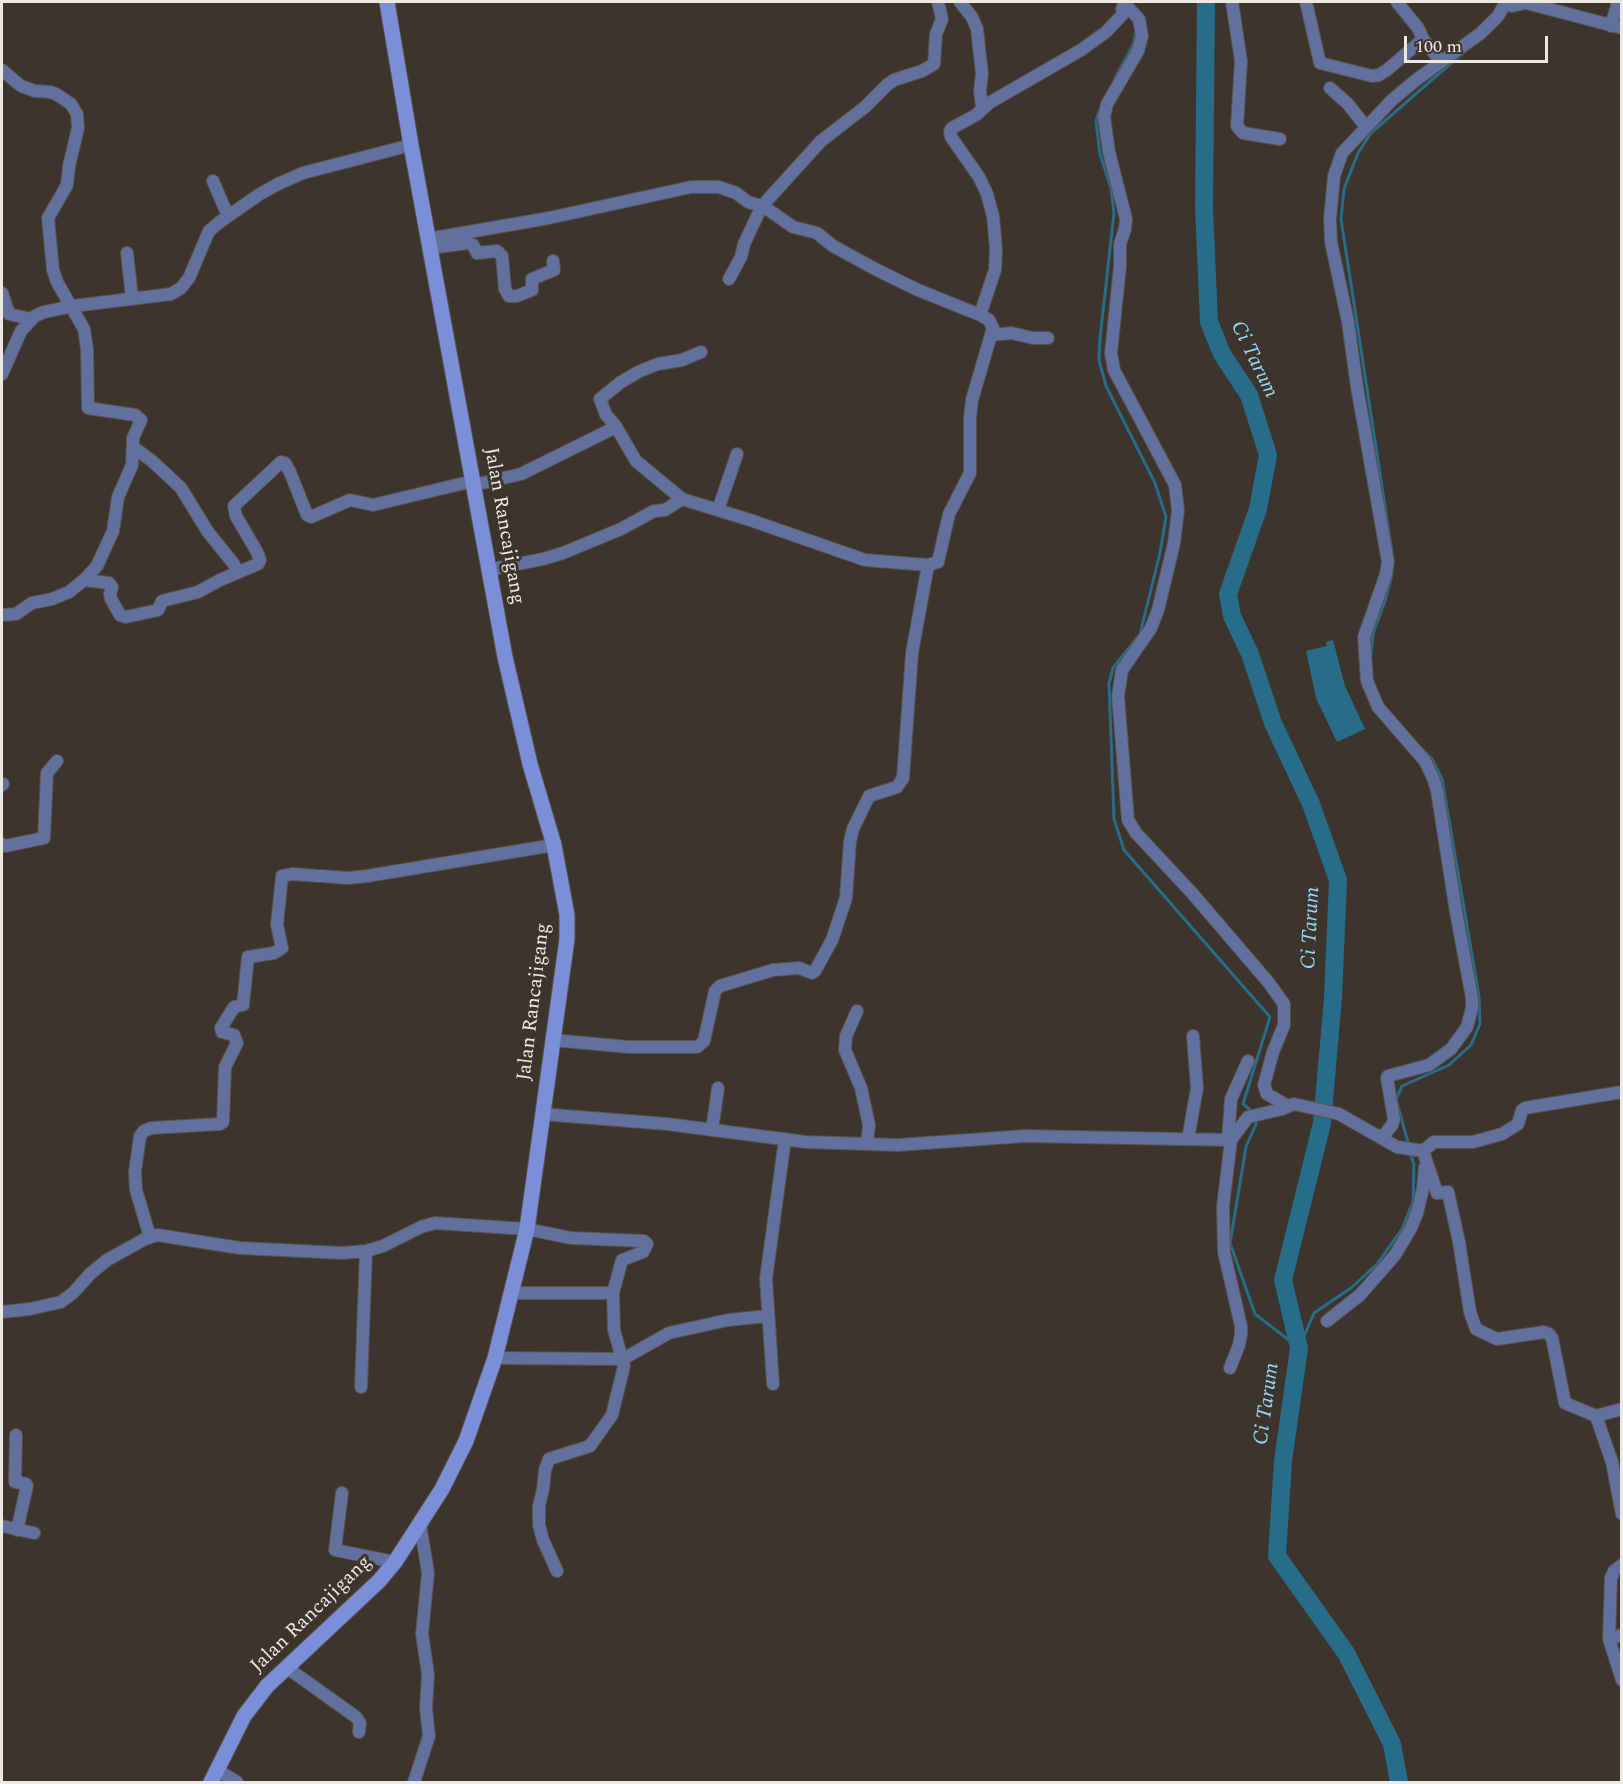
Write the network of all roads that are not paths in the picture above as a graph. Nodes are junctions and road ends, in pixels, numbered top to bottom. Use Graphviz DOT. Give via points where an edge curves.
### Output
graph roads {
  1 [pos="387,2"];
  2 [pos="938,2"];
  3 [pos="960,2"];
  4 [pos="1232,2"];
  5 [pos="1306,2"];
  6 [pos="1397,2"];
  7 [pos="1618,2"];
  8 [pos="1126,4"];
  9 [pos="1507,4"];
  10 [pos="1616,27"];
  11 [pos="1423,39"];
  12 [pos="1441,62"];
  13 [pos="2,70"];
  14 [pos="1330,88"];
  15 [pos="982,107"];
  16 [pos="1366,127"];
  17 [pos="1280,139"];
  18 [pos="411,146"];
  19 [pos="213,181"];
  20 [pos="762,206"];
  21 [pos="228,216"];
  22 [pos="429,244"];
  23 [pos="127,253"];
  24 [pos="553,261"];
  25 [pos="729,279"];
  26 [pos="2,293"];
  27 [pos="132,298"];
  28 [pos="73,306"];
  29 [pos="980,315"];
  30 [pos="31,319"];
  31 [pos="992,335"];
  32 [pos="1048,338"];
  33 [pos="700,352"];
  34 [pos="2,374"];
  35 [pos="616,427"];
  36 [pos="132,447"];
  37 [pos="737,454"];
  38 [pos="473,483"];
  39 [pos="682,500"];
  40 [pos="718,510"];
  41 [pos="928,565"];
  42 [pos="488,570"];
  43 [pos="238,572"];
  44 [pos="84,580"];
  45 [pos="2,615"];
  46 [pos="57,761"];
  47 [pos="2,844"];
  48 [pos="554,845"];
  49 [pos="857,1011"];
  50 [pos="1192,1036"];
  51 [pos="552,1040"];
  52 [pos="1248,1060"];
  53 [pos="718,1088"];
  54 [pos="1622,1092"];
  55 [pos="1288,1106"];
  56 [pos="542,1114"];
  57 [pos="712,1130"];
  58 [pos="1382,1138"];
  59 [pos="784,1139"];
  60 [pos="1188,1139"];
  61 [pos="1230,1140"];
  62 [pos="867,1143"];
  63 [pos="1422,1153"];
  64 [pos="527,1229"];
  65 [pos="147,1238"];
  66 [pos="366,1251"];
  67 [pos="512,1293"];
  68 [pos="613,1293"];
  69 [pos="2,1312"];
  70 [pos="768,1316"];
  71 [pos="1327,1321"];
  72 [pos="495,1358"];
  73 [pos="623,1359"];
  74 [pos="1230,1368"];
  75 [pos="773,1384"];
  76 [pos="361,1387"];
  77 [pos="1622,1409"];
  78 [pos="1596,1416"];
  79 [pos="16,1435"];
  80 [pos="342,1493"];
  81 [pos="1622,1514"];
  82 [pos="420,1524"];
  83 [pos="2,1526"];
  84 [pos="17,1530"];
  85 [pos="34,1533"];
  86 [pos="395,1562"];
  87 [pos="1621,1566"];
  88 [pos="558,1571"];
  89 [pos="1622,1635"];
  90 [pos="1609,1639"];
  91 [pos="286,1667"];
  92 [pos="1622,1680"];
  93 [pos="358,1732"];
  94 [pos="214,1776"];
  95 [pos="237,1782"];
  96 [pos="414,1782"];
  1 -- 18 [label="main road, Jalan Rancajigang"];
  2 -- 20 [label="street" via="942,19 936,34 934,64 887,85 814,147"];
  3 -- 15 [label="street" via="977,28"];
  4 -- 17 [label="street" via="1241,61 1237,126 1243,133"];
  5 -- 11 [label="street" via="1321,64 1379,75"];
  6 -- 11 [label="street"];
  7 -- 10 [label="street"];
  8 -- 15 [label="street" via="1116,23 1081,50"];
  8 -- 55 [label="street" via="1141,24 1142,36 1104,117 1126,219 1120,244 1111,353 1114,370 1175,485 1178,510 1158,610 1151,628 1122,670 1118,696 1128,820 1284,1004 1284,1025 1264,1085 1267,1094"];
  9 -- 10 [label="street" via="1526,3"];
  9 -- 12 [label="street" via="1481,33"];
  11 -- 12 [label="street"];
  12 -- 16 [label="street" via="1392,100"];
  13 -- 28 [label="street" via="21,86 56,94 74,107 79,119 67,185 48,218 53,270"];
  14 -- 16 [label="street"];
  15 -- 29 [label="street" via="950,133 979,177 993,216 995,270"];
  16 -- 58 [label="street" via="1342,153 1335,168 1330,226 1388,562 1364,637 1367,681 1378,707 1425,761 1435,784 1472,998 1467,1027 1452,1049 1428,1065 1387,1078 1394,1122"];
  18 -- 21 [label="street" via="296,176"];
  18 -- 22 [label="main road, Jalan Rancajigang"];
  19 -- 21 [label="street"];
  20 -- 22 [label="street" via="719,187 691,187"];
  20 -- 25 [label="street"];
  20 -- 29 [label="street" via="793,227 813,231 897,280"];
  21 -- 27 [label="street" via="209,231 184,285 174,292"];
  22 -- 24 [label="street" via="468,243 473,244 477,253 497,251 502,256 509,296 532,290 532,279 554,270"];
  22 -- 38 [label="main road, Jalan Rancajigang"];
  23 -- 27 [label="street"];
  26 -- 30 [label="street" via="8,313"];
  27 -- 28 [label="street"];
  28 -- 30 [label="street"];
  28 -- 36 [label="street" via="85,332 88,408 139,416"];
  29 -- 31 [label="street" via="993,325"];
  30 -- 34 [label="street" via="21,331"];
  31 -- 32 [label="street" via="1011,333"];
  31 -- 41 [label="street" via="972,400 970,473 949,514 938,562"];
  33 -- 35 [label="street" via="640,371 605,394 600,403"];
  35 -- 38 [label="street" via="514,477"];
  35 -- 39 [label="street" via="636,460"];
  36 -- 43 [label="street" via="180,488"];
  36 -- 44 [label="street" via="133,460 118,497 110,538 97,566"];
  37 -- 40 [label="street"];
  38 -- 42 [label="main road, Jalan Rancajigang"];
  38 -- 43 [label="street" via="373,505 350,500 311,517 285,463 280,462 234,506 260,560"];
  39 -- 40 [label="street"];
  39 -- 42 [label="street" via="563,553"];
  40 -- 41 [label="street" via="865,560"];
  41 -- 51 [label="street" via="912,653 903,778 897,787 869,796 852,829 846,898 832,940 815,971 773,970 720,986 715,991 704,1041 697,1047 629,1047"];
  42 -- 48 [label="main road, Jalan Rancajigang" via="521,730"];
  43 -- 44 [label="street" via="198,592 162,601 158,610 126,616 120,615 110,596 110,583"];
  44 -- 45 [label="street" via="69,592 32,603 16,614"];
  46 -- 47 [label="street" via="47,773 44,838"];
  48 -- 51 [label="main road, Jalan Rancajigang" via="568,928"];
  48 -- 65 [label="street" via="367,876 282,876 277,916 282,948 248,957 243,1005 234,1007 221,1028 222,1032 234,1035 237,1043 225,1067 223,1122 151,1128 140,1136 136,1190"];
  49 -- 62 [label="street" via="846,1036 845,1050 861,1088 869,1125"];
  50 -- 60 [label="street" via="1197,1088"];
  51 -- 56 [label="main road, Jalan Rancajigang"];
  52 -- 61 [label="street" via="1231,1099"];
  53 -- 57 [label="street"];
  54 -- 63 [label="street" via="1525,1108 1518,1124 1502,1134 1473,1142 1434,1142"];
  55 -- 58 [label="street" via="1303,1105 1340,1114"];
  55 -- 61 [label="street" via="1248,1117"];
  56 -- 57 [label="street"];
  56 -- 64 [label="main road, Jalan Rancajigang"];
  57 -- 59 [label="street"];
  58 -- 63 [label="street" via="1400,1148"];
  59 -- 62 [label="street"];
  59 -- 70 [label="street" via="766,1279"];
  60 -- 61 [label="street"];
  60 -- 62 [label="street" via="1025,1136 946,1143"];
  61 -- 74 [label="street" via="1223,1206 1224,1252 1241,1326"];
  63 -- 71 [label="street" via="1425,1176 1411,1228 1395,1255 1360,1295"];
  63 -- 78 [label="street" via="1437,1193 1448,1192 1451,1201 1475,1327 1497,1339 1549,1334 1565,1403"];
  64 -- 66 [label="street" via="430,1223"];
  64 -- 67 [label="main road, Jalan Rancajigang"];
  64 -- 68 [label="street" via="571,1238 646,1242 641,1253 622,1260"];
  65 -- 66 [label="street" via="163,1235 249,1248"];
  65 -- 69 [label="street" via="98,1266 73,1293 55,1304"];
  66 -- 76 [label="street"];
  67 -- 68 [label="street"];
  67 -- 72 [label="main road, Jalan Rancajigang"];
  68 -- 73 [label="street" via="614,1330"];
  70 -- 73 [label="street" via="669,1333"];
  70 -- 75 [label="street"];
  72 -- 73 [label="street"];
  72 -- 82 [label="main road, Jalan Rancajigang" via="466,1441"];
  73 -- 88 [label="street" via="612,1415 594,1442 548,1462 539,1525"];
  77 -- 78 [label="street"];
  78 -- 81 [label="street" via="1612,1462"];
  79 -- 84 [label="street" via="15,1482 27,1486"];
  80 -- 86 [label="street" via="335,1550"];
  82 -- 86 [label="main road, Jalan Rancajigang"];
  82 -- 96 [label="street" via="428,1573 422,1634 428,1674 429,1736"];
  83 -- 84 [label="street"];
  84 -- 85 [label="street"];
  86 -- 91 [label="main road, Jalan Rancajigang"];
  87 -- 90 [label="street" via="1611,1578"];
  89 -- 90 [label="street"];
  90 -- 92 [label="street"];
  91 -- 93 [label="street" via="356,1717 360,1722"];
  91 -- 94 [label="main road, Jalan Rancajigang" via="244,1716"];
  94 -- 95 [label="street"];
}
